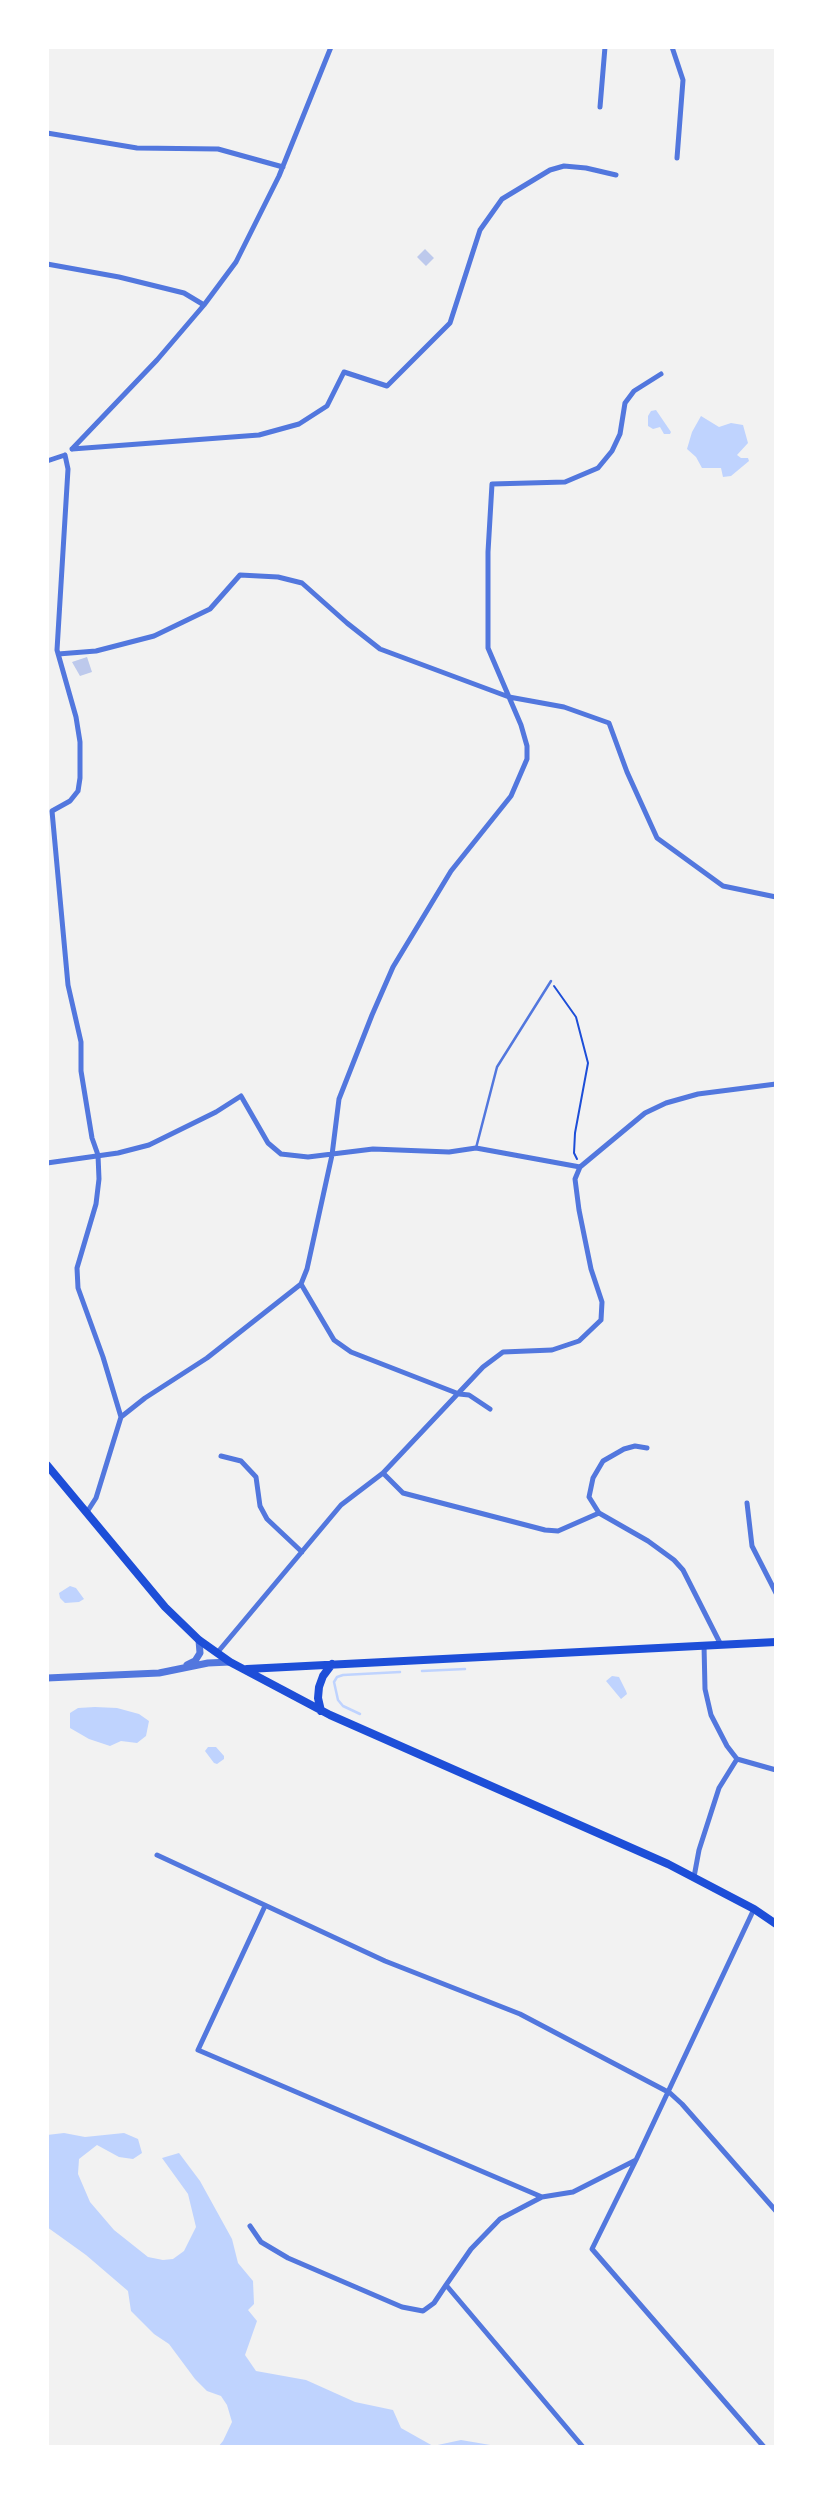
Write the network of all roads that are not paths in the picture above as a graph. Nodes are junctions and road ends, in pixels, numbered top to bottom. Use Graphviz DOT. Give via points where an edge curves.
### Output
graph roads {
  1 [pos="331,47"];
  2 [pos="605,47"];
  3 [pos="672,47"];
  4 [pos="600,107"];
  5 [pos="47,133"];
  6 [pos="677,158"];
  7 [pos="283,167"];
  8 [pos="615,174"];
  9 [pos="47,264"];
  10 [pos="204,304"];
  11 [pos="661,374"];
  12 [pos="72,449"];
  13 [pos="65,455"];
  14 [pos="47,461"];
  15 [pos="47,632"];
  16 [pos="57,634"];
  17 [pos="58,654"];
  18 [pos="509,697"];
  19 [pos="50,811"];
  20 [pos="776,897"];
  21 [pos="551,981"];
  22 [pos="776,1084"];
  23 [pos="476,1148"];
  24 [pos="98,1155"];
  25 [pos="332,1155"];
  26 [pos="47,1163"];
  27 [pos="580,1167"];
  28 [pos="301,1284"];
  29 [pos="459,1394"];
  30 [pos="490,1409"];
  31 [pos="121,1417"];
  32 [pos="647,1448"];
  33 [pos="220,1456"];
  34 [pos="47,1465"];
  35 [pos="383,1473"];
  36 [pos="747,1503"];
  37 [pos="87,1512"];
  38 [pos="599,1513"];
  39 [pos="302,1552"];
  40 [pos="776,1593"];
  41 [pos="199,1640"];
  42 [pos="776,1642"];
  43 [pos="704,1645"];
  44 [pos="721,1645"];
  45 [pos="217,1653"];
  46 [pos="230,1662"];
  47 [pos="332,1664"];
  48 [pos="183,1667"];
  49 [pos="244,1669"];
  50 [pos="47,1678"];
  51 [pos="321,1711"];
  52 [pos="737,1759"];
  53 [pos="776,1770"];
  54 [pos="157,1855"];
  55 [pos="694,1877"];
  56 [pos="265,1906"];
  57 [pos="754,1909"];
  58 [pos="776,1924"];
  59 [pos="670,2093"];
  60 [pos="636,2160"];
  61 [pos="542,2197"];
  62 [pos="776,2211"];
  63 [pos="250,2226"];
  64 [pos="446,2285"];
  65 [pos="583,2447"];
  66 [pos="764,2447"];
  1 -- 7 [label="street"];
  2 -- 4 [label="street"];
  3 -- 6 [label="street" via="683,80"];
  5 -- 7 [label="street" via="138,148 218,149"];
  7 -- 10 [label="street" via="236,262"];
  8 -- 12 [label="street" via="564,166 502,199 480,230 450,323 387,386 344,372 327,407 299,424 259,435"];
  9 -- 10 [label="street" via="119,276 184,293"];
  10 -- 12 [label="street"];
  11 -- 18 [label="street" via="634,391 625,403 620,434 598,468 565,482 492,484 486,637"];
  12 -- 13 [label="street"];
  13 -- 14 [label="street"];
  13 -- 16 [label="street" via="68,469"];
  15 -- 16 [label="street"];
  16 -- 17 [label="street"];
  17 -- 18 [label="street" via="96,651 154,636 210,609 240,575 278,577 302,583 380,649"];
  17 -- 19 [label="street" via="76,717 80,778 70,801"];
  18 -- 20 [label="street" via="564,707 609,723 657,838 723,886"];
  18 -- 25 [label="street" via="524,736 527,759 511,796 451,871 393,967 339,1099"];
  19 -- 24 [label="street" via="68,985"];
  21 -- 23 [label="lane" via="497,1068"];
  22 -- 27 [label="street" via="666,1103 645,1113"];
  23 -- 25 [label="street" via="449,1153 373,1149"];
  23 -- 27 [label="street"];
  24 -- 25 [label="street" via="149,1145 241,1097 268,1143 281,1154"];
  24 -- 26 [label="street"];
  24 -- 31 [label="street" via="96,1204 77,1268 78,1289"];
  25 -- 28 [label="street"];
  27 -- 29 [label="street" via="575,1179 579,1210 602,1303 601,1320 579,1342 552,1350 503,1352"];
  28 -- 29 [label="street" via="334,1340 351,1352"];
  28 -- 31 [label="street" via="207,1358"];
  29 -- 30 [label="street"];
  29 -- 35 [label="street"];
  31 -- 37 [label="street" via="96,1498"];
  32 -- 38 [label="street" via="624,1449 603,1461 589,1497"];
  33 -- 39 [label="street" via="241,1461 256,1477 267,1519"];
  34 -- 37 [label="main road"];
  35 -- 38 [label="street" via="403,1493 545,1530 558,1531"];
  35 -- 39 [label="street" via="341,1506"];
  36 -- 40 [label="street" via="752,1546"];
  37 -- 41 [label="main road" via="165,1607"];
  38 -- 44 [label="street" via="674,1560"];
  39 -- 45 [label="street"];
  41 -- 45 [label="main road"];
  41 -- 48 [label="street" via="200,1653"];
  42 -- 44 [label="main road"];
  43 -- 44 [label="main road"];
  43 -- 47 [label="main road"];
  43 -- 52 [label="street" via="711,1715"];
  45 -- 46 [label="main road"];
  46 -- 48 [label="street"];
  46 -- 49 [label="main road"];
  47 -- 49 [label="main road"];
  47 -- 51 [label="main road" via="319,1687"];
  48 -- 50 [label="street" via="159,1673"];
  49 -- 51 [label="main road"];
  51 -- 55 [label="main road"];
  52 -- 53 [label="street"];
  52 -- 55 [label="street" via="719,1788"];
  54 -- 56 [label="street"];
  55 -- 57 [label="main road"];
  56 -- 59 [label="street" via="384,1961 520,2014"];
  56 -- 61 [label="street" via="198,2050"];
  57 -- 58 [label="main road"];
  57 -- 59 [label="street"];
  59 -- 60 [label="street"];
  59 -- 62 [label="street"];
  60 -- 61 [label="street" via="573,2192"];
  60 -- 66 [label="street" via="592,2249"];
  61 -- 64 [label="street" via="500,2219"];
  63 -- 64 [label="street" via="261,2242 288,2258 402,2307 423,2311"];
  64 -- 65 [label="street"];
}
